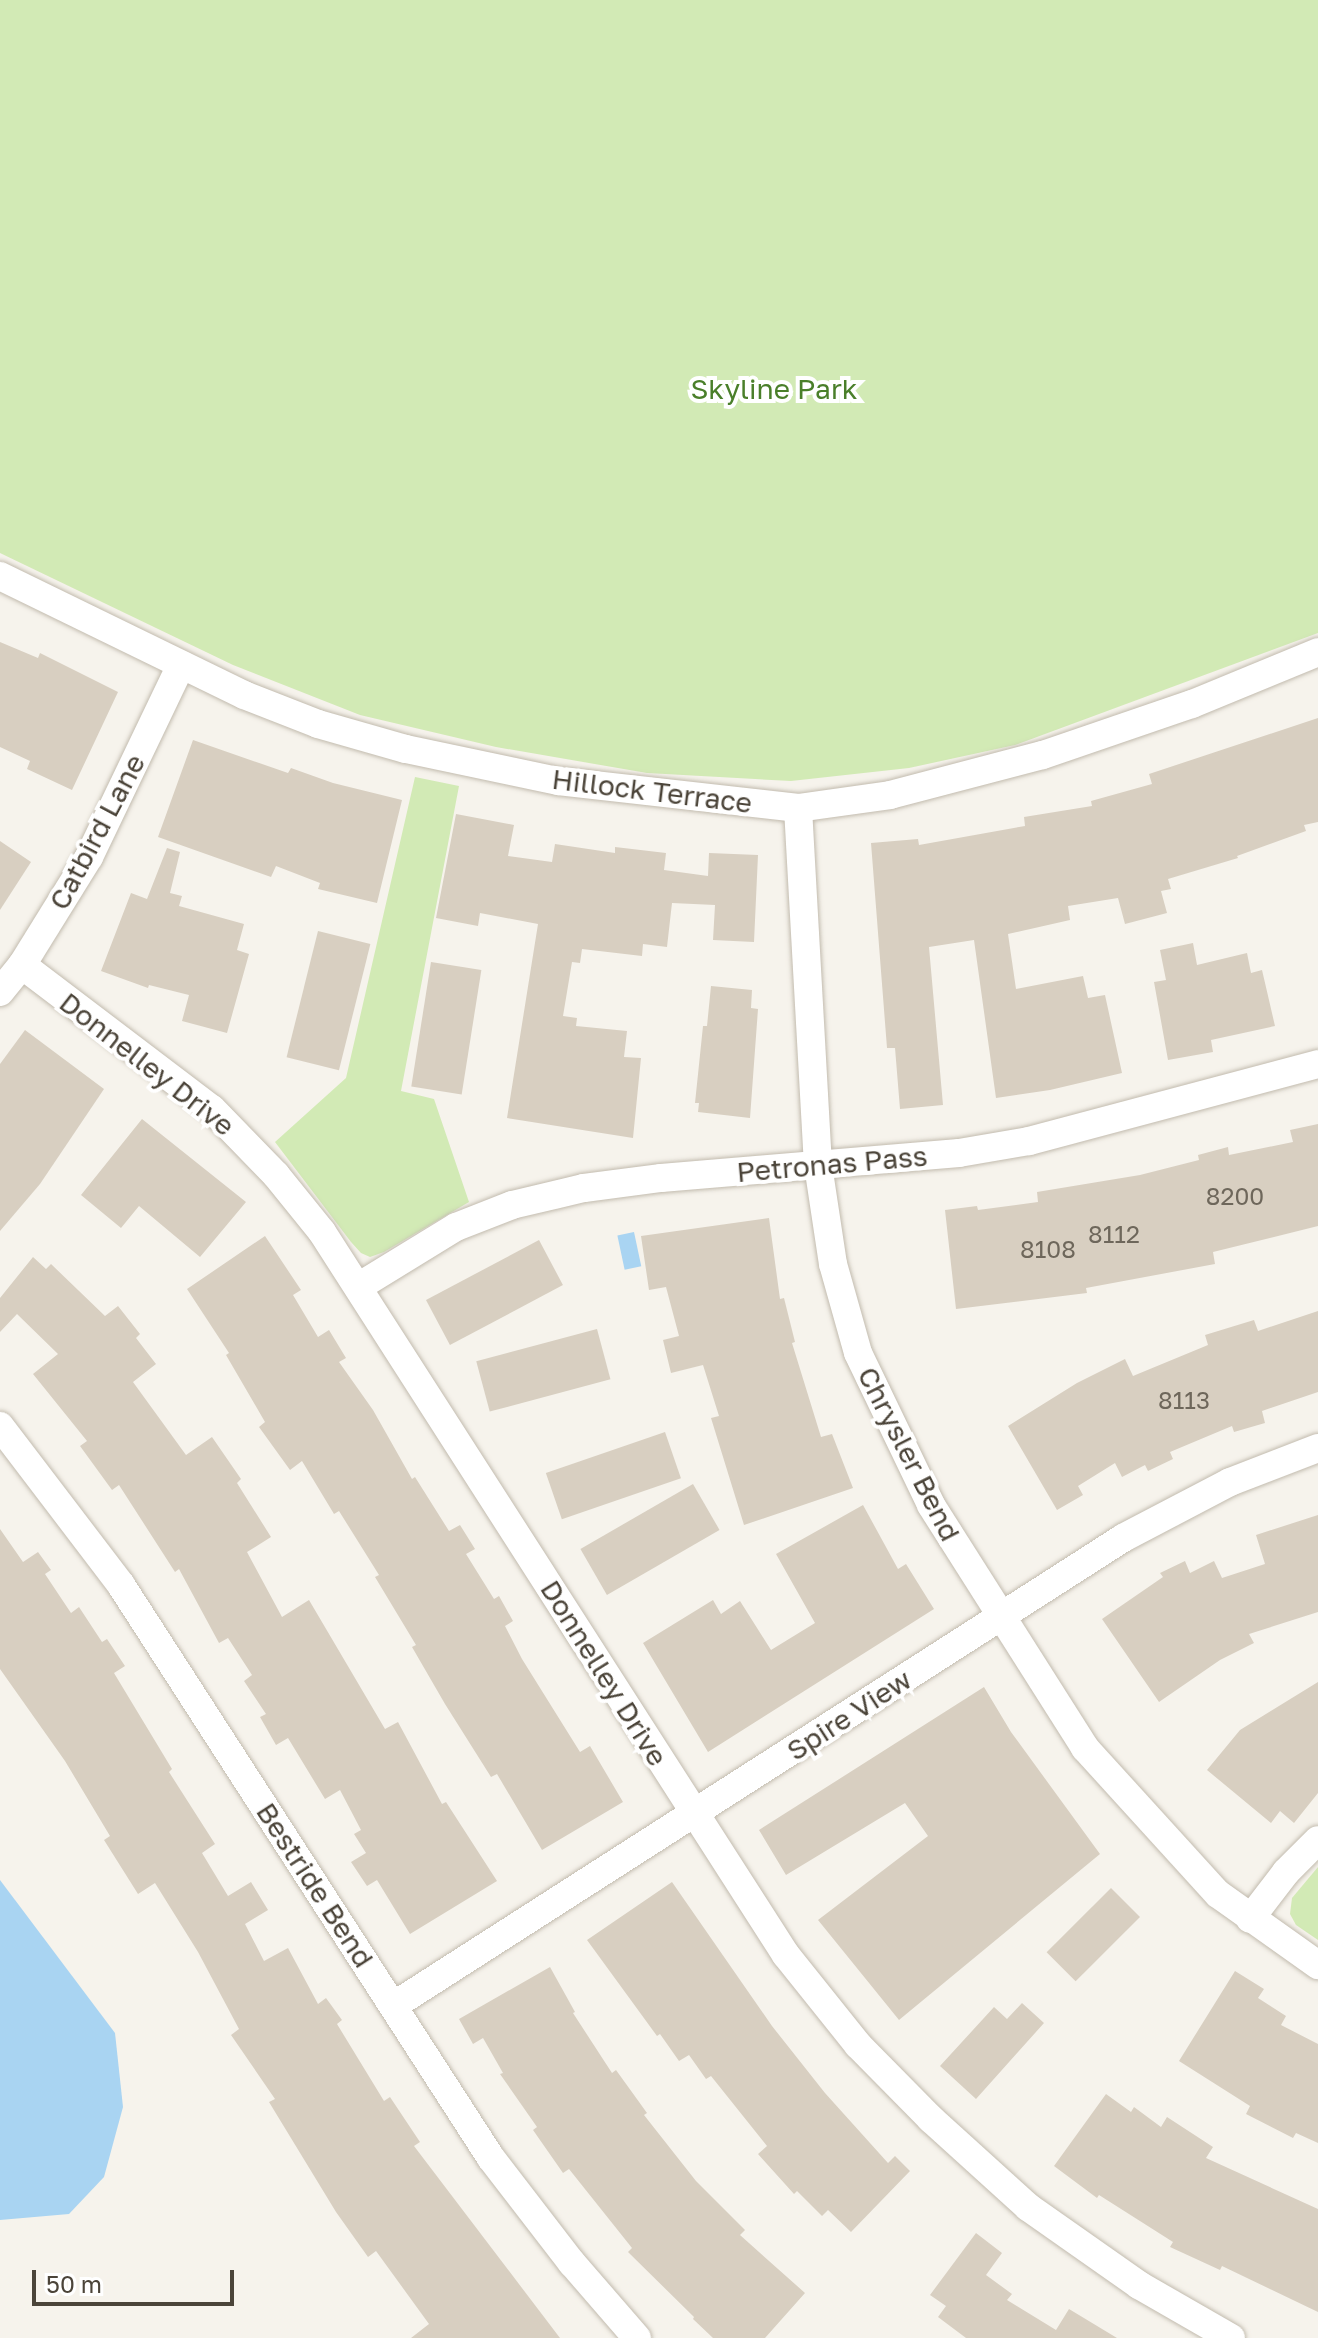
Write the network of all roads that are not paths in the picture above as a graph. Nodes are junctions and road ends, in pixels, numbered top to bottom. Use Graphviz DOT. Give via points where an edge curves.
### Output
graph roads {
  1 [pos="0,576"];
  2 [pos="1318,652"];
  3 [pos="181,665"];
  4 [pos="798,808"];
  5 [pos="22,965"];
  6 [pos="0,992"];
  7 [pos="1318,1064"];
  8 [pos="818,1165"];
  9 [pos="358,1287"];
  10 [pos="0,1426"];
  11 [pos="1318,1448"];
  12 [pos="999,1617"];
  13 [pos="694,1815"];
  14 [pos="1318,1840"];
  15 [pos="1250,1919"];
  16 [pos="1318,1965"];
  17 [pos="393,2006"];
  18 [pos="637,2338"];
  19 [pos="1231,2338"];
  1 -- 3 [label="street, Hillock Terrace"];
  2 -- 4 [label="street, Hillock Terrace" via="1192,704 1043,755 890,795"];
  3 -- 4 [label="street, Hillock Terrace" via="318,724 406,749 558,781"];
  3 -- 5 [label="street, Catbird Lane" via="89,857"];
  4 -- 8 [label="street, Chrysler Bend"];
  5 -- 6 [label="street, Catbird Lane"];
  5 -- 9 [label="street, Donnelley Drive" via="212,1109 276,1175"];
  7 -- 8 [label="street, Petronas Pass" via="1029,1141 959,1153"];
  8 -- 9 [label="street, Petronas Pass" via="584,1188 512,1205 456,1227"];
  8 -- 12 [label="street, Chrysler Bend" via="833,1264 858,1353 931,1505"];
  9 -- 13 [label="street, Donnelley Drive"];
  10 -- 17 [label="street, Bestride Bend" via="121,1585"];
  11 -- 12 [label="street, Spire View" via="1230,1482 1123,1538"];
  12 -- 13 [label="street, Spire View"];
  12 -- 15 [label="street, Chrysler Bend" via="1085,1748 1218,1894"];
  13 -- 17 [label="street, Spire View"];
  13 -- 19 [label="street, Donnelley Drive" via="786,1955 858,2045 931,2119 1067,2236"];
  14 -- 15 [label="street"];
  15 -- 16 [label="street, Chrysler Bend"];
  17 -- 18 [label="street, Bestride Bend" via="491,2158"];
}
